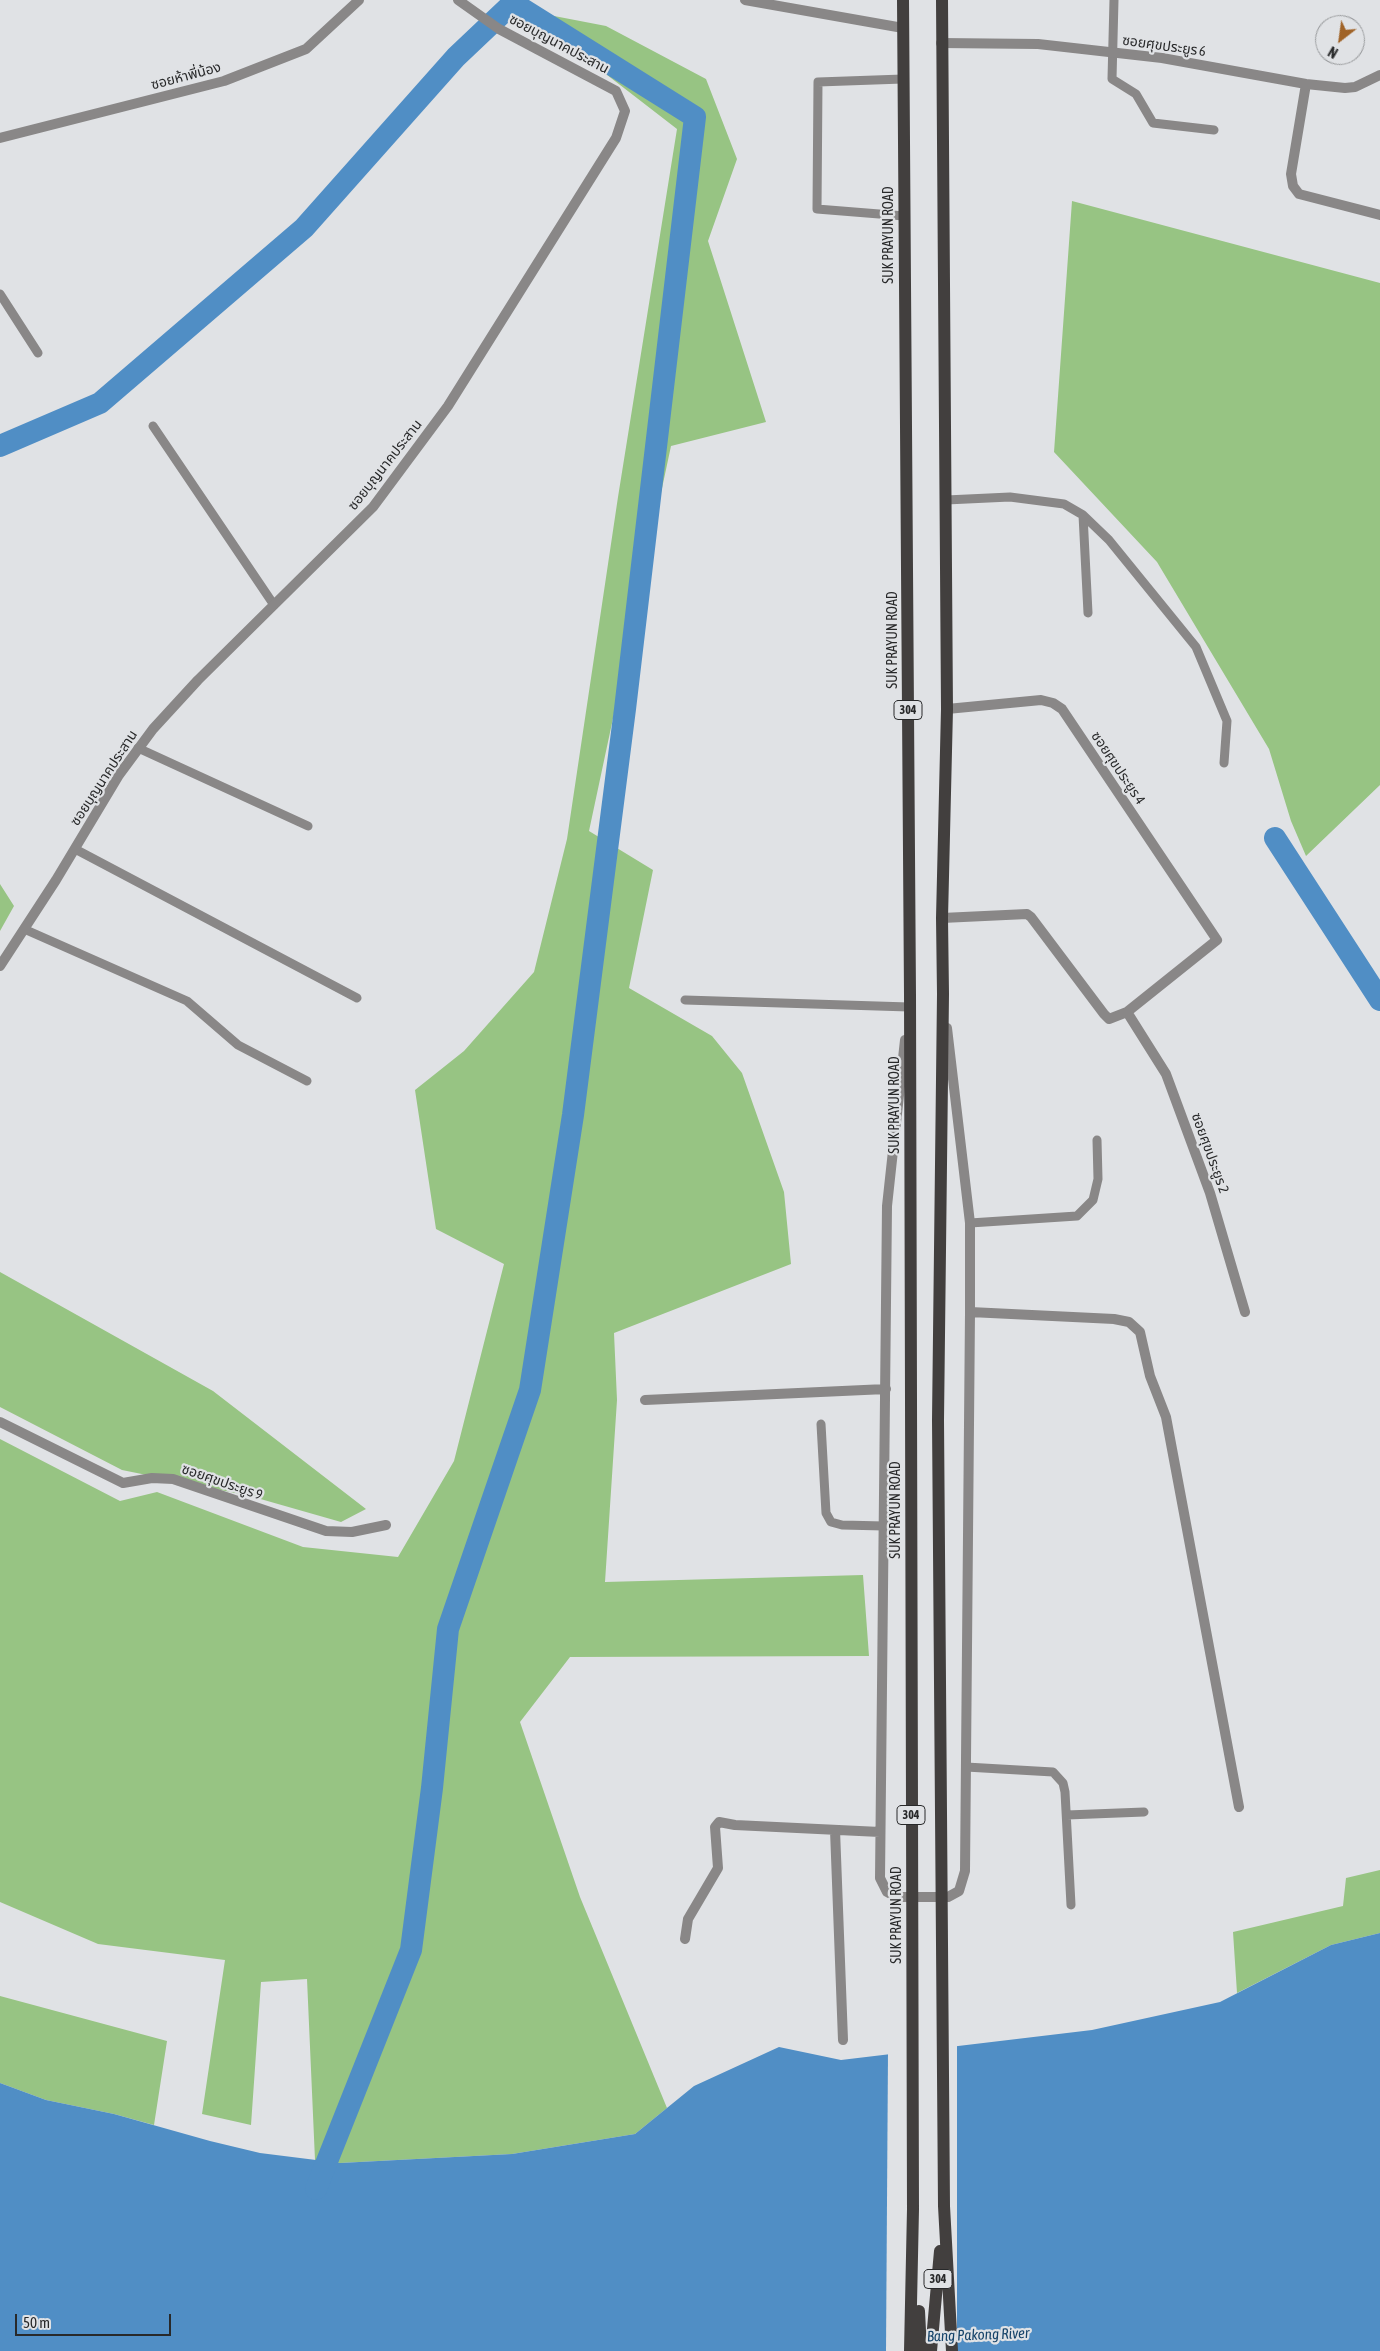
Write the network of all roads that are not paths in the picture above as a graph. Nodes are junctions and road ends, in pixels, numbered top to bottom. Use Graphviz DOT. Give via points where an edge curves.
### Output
graph roads {
  1 [pos="359,0"];
  2 [pos="458,0"];
  3 [pos="745,0"];
  4 [pos="903,0"];
  5 [pos="942,0"];
  6 [pos="1114,0"];
  7 [pos="903,28"];
  8 [pos="941,44"];
  9 [pos="1112,53"];
  10 [pos="1380,75"];
  11 [pos="903,79"];
  12 [pos="1306,84"];
  13 [pos="1214,130"];
  14 [pos="0,138"];
  15 [pos="1380,214"];
  16 [pos="904,216"];
  17 [pos="0,294"];
  18 [pos="38,353"];
  19 [pos="153,426"];
  20 [pos="946,500"];
  21 [pos="1083,515"];
  22 [pos="274,605"];
  23 [pos="1088,613"];
  24 [pos="947,709"];
  25 [pos="138,748"];
  26 [pos="1224,763"];
  27 [pos="308,826"];
  28 [pos="75,849"];
  29 [pos="942,918"];
  30 [pos="24,930"];
  31 [pos="0,966"];
  32 [pos="943,994"];
  33 [pos="357,998"];
  34 [pos="685,1000"];
  35 [pos="910,1000"];
  36 [pos="1127,1012"];
  37 [pos="307,1081"];
  38 [pos="1097,1140"];
  39 [pos="970,1223"];
  40 [pos="970,1312"];
  41 [pos="1245,1312"];
  42 [pos="886,1389"];
  43 [pos="645,1400"];
  44 [pos="0,1422"];
  45 [pos="821,1424"];
  46 [pos="386,1525"];
  47 [pos="884,1526"];
  48 [pos="966,1767"];
  49 [pos="1239,1807"];
  50 [pos="1144,1812"];
  51 [pos="1067,1816"];
  52 [pos="835,1830"];
  53 [pos="880,1832"];
  54 [pos="1071,1905"];
  55 [pos="685,1939"];
  56 [pos="843,2040"];
  57 [pos="944,2206"];
  58 [pos="913,2209"];
  59 [pos="910,2351"];
  60 [pos="921,2351"];
  61 [pos="931,2351"];
  62 [pos="952,2351"];
  1 -- 14 [label="street, ซอยห้าพี่น้อง" via="306,49 224,81"];
  2 -- 22 [label="street, ซอยบุญนาคประสาน" via="499,28 616,90 625,111 616,138 448,406 373,507"];
  3 -- 7 [label="street"];
  4 -- 7 [label="main road, SUK PRAYUN ROAD / 304"];
  5 -- 8 [label="main road, 304"];
  6 -- 9 [label="lane"];
  7 -- 11 [label="main road, SUK PRAYUN ROAD / 304"];
  8 -- 9 [label="street, ซอยศุขประยูร 6" via="1038,44"];
  8 -- 20 [label="main road, 304"];
  9 -- 12 [label="street, ซอยศุขประยูร 6" via="1162,58"];
  9 -- 13 [label="lane" via="1112,79 1136,94 1153,122"];
  10 -- 12 [label="street, ซอยศุขประยูร 6" via="1355,87"];
  11 -- 16 [label="main road, SUK PRAYUN ROAD / 304"];
  11 -- 16 [label="lane" via="818,82 817,209"];
  12 -- 15 [label="street" via="1291,174 1294,186 1300,194"];
  16 -- 35 [label="main road, SUK PRAYUN ROAD / 304"];
  17 -- 18 [label="lane"];
  19 -- 22 [label="lane"];
  20 -- 21 [label="lane" via="1010,497 1064,504"];
  20 -- 24 [label="main road, 304"];
  21 -- 23 [label="lane"];
  21 -- 26 [label="lane" via="1109,540 1196,648 1227,721"];
  22 -- 25 [label="street, ซอยบุญนาคประสาน" via="198,680"];
  24 -- 29 [label="main road, 304"];
  24 -- 36 [label="street, ซอยศุขประยูร 4" via="1041,700 1062,709 1217,940"];
  25 -- 27 [label="lane"];
  25 -- 28 [label="street, ซอยบุญนาคประสาน"];
  28 -- 30 [label="street, ซอยบุญนาคประสาน"];
  28 -- 33 [label="lane"];
  29 -- 32 [label="main road, 304"];
  29 -- 36 [label="street" via="1027,914 1035,920 1104,1014 1114,1019"];
  30 -- 31 [label="street, ซอยบุญนาคประสาน"];
  30 -- 37 [label="lane" via="187,1001 238,1045"];
  32 -- 39 [label="street"];
  32 -- 57 [label="main road, 304" via="938,1420"];
  34 -- 35 [label="lane"];
  35 -- 42 [label="street" via="887,1206"];
  35 -- 58 [label="main road, SUK PRAYUN ROAD / 304"];
  36 -- 41 [label="street, ซอยศุขประยูร 2" via="1166,1074 1210,1193"];
  38 -- 39 [label="lane" via="1098,1179 1093,1200 1077,1216"];
  39 -- 40 [label="street"];
  40 -- 48 [label="street"];
  40 -- 49 [label="street" via="1114,1319 1129,1322 1140,1332 1150,1376 1166,1417"];
  42 -- 43 [label="street"];
  42 -- 47 [label="street"];
  44 -- 46 [label="street, ซอยศุขประยูร 9" via="123,1483 152,1478 173,1480 326,1531 352,1532"];
  45 -- 47 [label="lane" via="826,1513 831,1522"];
  47 -- 53 [label="street"];
  48 -- 51 [label="lane" via="1053,1772 1063,1782"];
  48 -- 53 [label="street" via="965,1871 959,1891 948,1897 896,1897 887,1892 880,1878"];
  50 -- 51 [label="lane"];
  51 -- 54 [label="lane"];
  52 -- 53 [label="street"];
  52 -- 55 [label="street" via="719,1822 715,1827 718,1868 688,1919"];
  52 -- 56 [label="street"];
  57 -- 61 [label="main road, 304"];
  57 -- 62 [label="main road, 304"];
  58 -- 59 [label="main road, SUK PRAYUN ROAD / 304"];
  58 -- 60 [label="main road, SUK PRAYUN ROAD / 304"];
}
